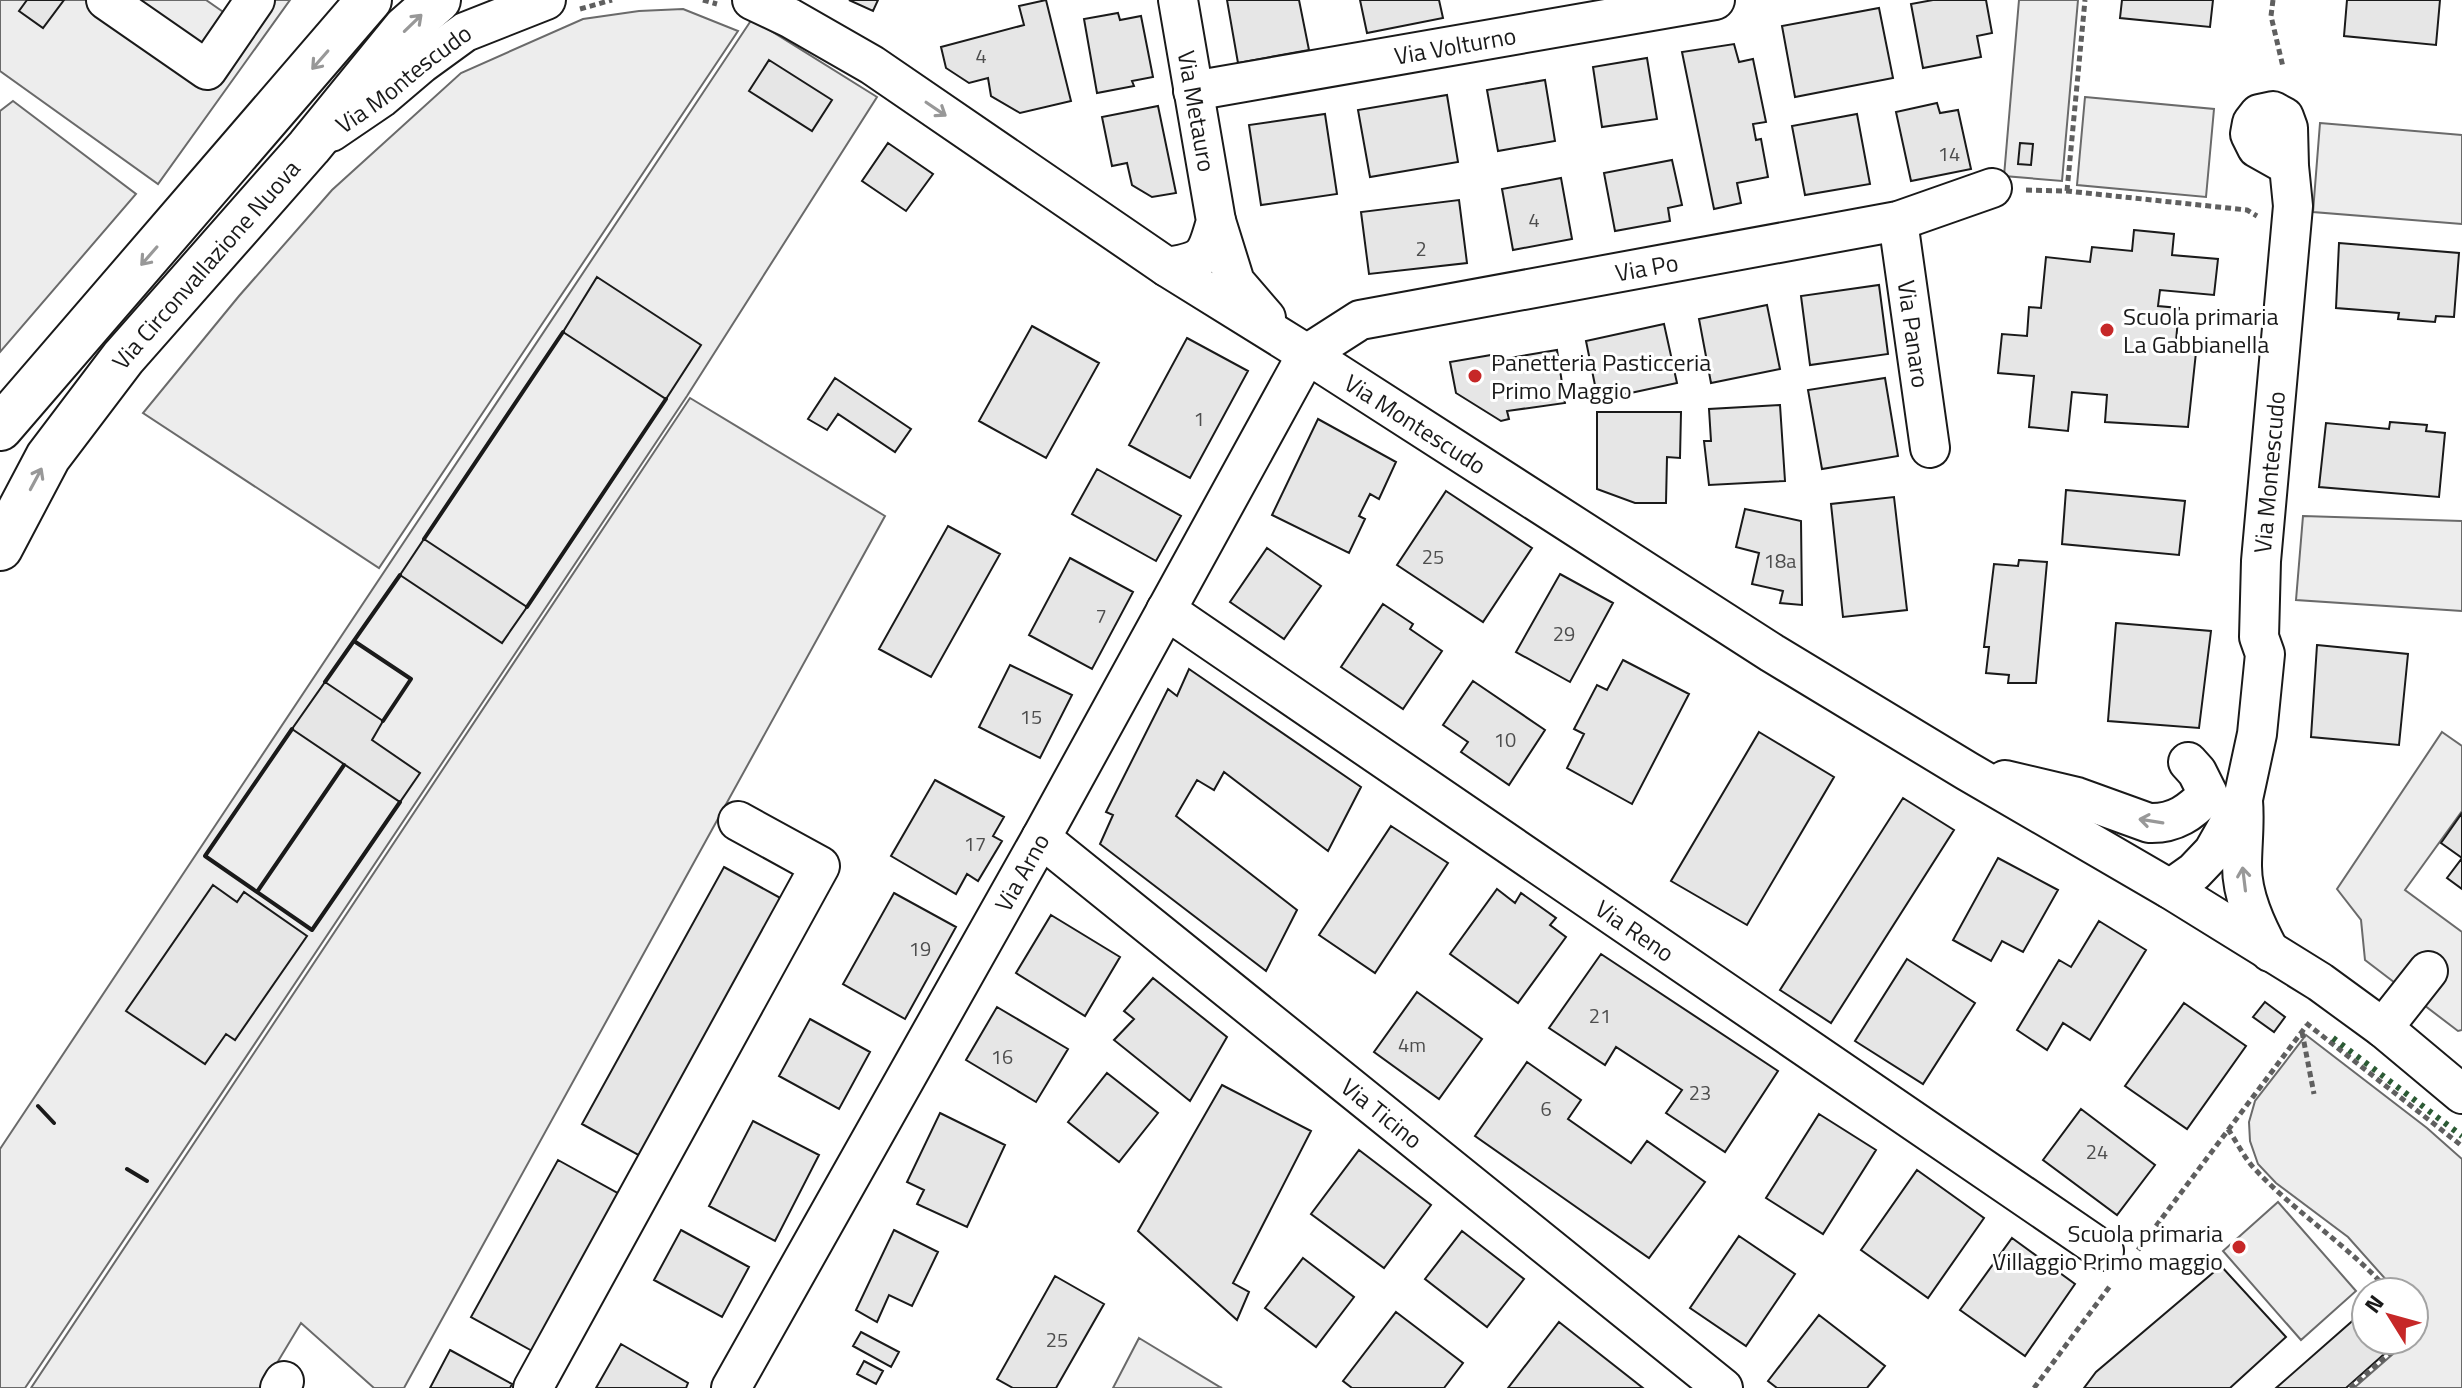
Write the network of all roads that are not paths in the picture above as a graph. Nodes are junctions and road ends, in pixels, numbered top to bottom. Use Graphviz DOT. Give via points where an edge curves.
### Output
graph roads {
  1 [pos="106,0"];
  2 [pos="369,0"];
  3 [pos="438,0"];
  4 [pos="546,0"];
  5 [pos="752,0"];
  6 [pos="798,0"];
  7 [pos="1178,0"];
  8 [pos="1715,0"];
  9 [pos="246,4"];
  10 [pos="872,65"];
  11 [pos="1193,91"];
  12 [pos="309,147"];
  13 [pos="2289,166"];
  14 [pos="1992,188"];
  15 [pos="1216,221"];
  16 [pos="1898,221"];
  17 [pos="1167,267"];
  18 [pos="1307,354"];
  19 [pos="2,428"];
  20 [pos="1930,448"];
  21 [pos="0,548"];
  22 [pos="1166,610"];
  23 [pos="2259,637"];
  24 [pos="1967,771"];
  25 [pos="2226,796"];
  26 [pos="738,821"];
  27 [pos="1041,838"];
  28 [pos="2165,886"];
  29 [pos="2270,952"];
  30 [pos="2428,971"];
  31 [pos="2383,1028"];
  32 [pos="2462,1094"];
  33 [pos="2117,1263"];
  34 [pos="533,1388"];
  35 [pos="731,1388"];
  36 [pos="1723,1388"];
  1 -- 9 [label="street" via="207,70"];
  2 -- 19 [label="main road, Via Circonvallazione Nuova, one-way"];
  12 -- 3 [label="main road, Via Circonvallazione Nuova, one-way" via="406,28"];
  4 -- 12 [label="street, Via Montescudo" via="465,32"];
  5 -- 10 [label="street, Via Montescudo"];
  6 -- 10 [label="street, Via Montescudo"];
  7 -- 11 [label="street, Via Metauro"];
  8 -- 11 [label="street, Via Volturno"];
  10 -- 17 [label="street, Via Montescudo, one-way"];
  11 -- 15 [label="street, Via Metauro"];
  21 -- 12 [label="main road, Via Circonvallazione Nuova, one-way" via="48,457 123,358"];
  13 -- 23 [label="street, Via Montescudo" via="2293,206"];
  14 -- 16 [label="street, Via Po"];
  15 -- 17 [label="street" via="1208,250 1194,263"];
  15 -- 18 [label="street, Via Metauro" via="1235,282"];
  16 -- 18 [label="street, Via Po" via="1360,320"];
  16 -- 20 [label="street, Via Panaro"];
  17 -- 18 [label="street, Via Montescudo"];
  18 -- 22 [label="street, Via Arno"];
  18 -- 24 [label="street, Via Montescudo" via="1772,653"];
  22 -- 27 [label="street, Via Arno"];
  22 -- 33 [label="street, Via Reno"];
  23 -- 25 [label="street, Via Montescudo" via="2249,655 2241,731 2222,779"];
  23 -- 25 [label="street, Via Montescudo" via="2265,654 2259,721"];
  25 -- 24 [label="street, Via Montescudo, one-way" via="2172,821 2149,823 2077,797"];
  24 -- 28 [label="street, Via Montescudo"];
  25 -- 28 [label="street, Via Montescudo" via="2213,852 2194,872"];
  29 -- 25 [label="street, Via Montescudo, one-way" via="2247,897 2242,869 2245,827"];
  26 -- 34 [label="street" via="820,866"];
  27 -- 35 [label="street, Via Arno"];
  27 -- 36 [label="street, Via Ticino"];
  28 -- 29 [label="street, Via Montescudo"];
  29 -- 31 [label="street, Via Montescudo"];
  30 -- 31 [label="street"];
  31 -- 32 [label="street, Via Montescudo"];
}
